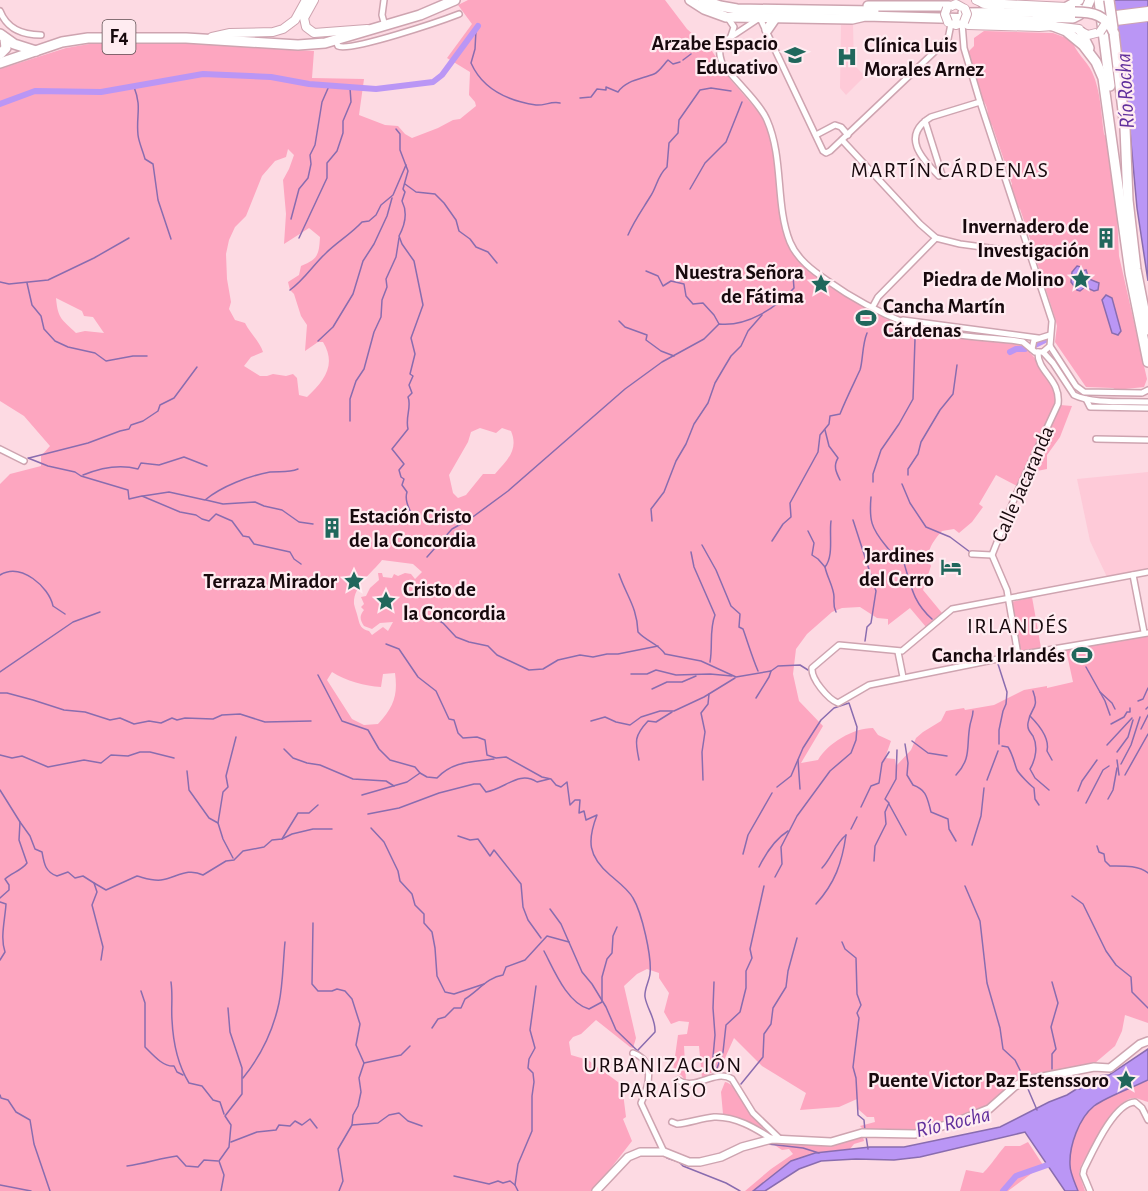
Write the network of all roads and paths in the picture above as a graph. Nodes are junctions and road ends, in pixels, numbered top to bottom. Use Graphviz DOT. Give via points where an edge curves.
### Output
graph roads {
  1 [pos="306,0"];
  2 [pos="314,0"];
  3 [pos="384,0"];
  4 [pos="454,0"];
  5 [pos="690,0"];
  6 [pos="703,0"];
  7 [pos="1079,0"];
  8 [pos="1099,0"];
  9 [pos="1104,0"];
  10 [pos="1109,0"];
  11 [pos="980,2"];
  12 [pos="881,3"];
  13 [pos="951,4"];
  14 [pos="757,6"];
  15 [pos="967,7"];
  16 [pos="1080,9"];
  17 [pos="0,10"];
  18 [pos="1048,11"];
  19 [pos="1148,11"];
  20 [pos="776,13"];
  21 [pos="459,14"];
  22 [pos="853,14"];
  23 [pos="420,15"];
  24 [pos="726,17"];
  25 [pos="1148,17"];
  26 [pos="1106,20"];
  27 [pos="950,23"];
  28 [pos="963,23"];
  29 [pos="427,25"];
  30 [pos="385,26"];
  31 [pos="1053,26"];
  32 [pos="374,30"];
  33 [pos="767,30"];
  34 [pos="1080,31"];
  35 [pos="1114,33"];
  36 [pos="41,35"];
  37 [pos="2,36"];
  38 [pos="731,37"];
  39 [pos="204,39"];
  40 [pos="336,41"];
  41 [pos="36,51"];
  42 [pos="0,54"];
  43 [pos="1092,56"];
  44 [pos="13,59"];
  45 [pos="0,63"];
  46 [pos="980,102"];
  47 [pos="925,121"];
  48 [pos="816,135"];
  49 [pos="848,135"];
  50 [pos="842,140"];
  51 [pos="1117,175"];
  52 [pos="1128,200"];
  53 [pos="936,238"];
  54 [pos="1028,248"];
  55 [pos="872,308"];
  56 [pos="901,320"];
  57 [pos="1148,330"];
  58 [pos="1050,335"];
  59 [pos="1038,338"];
  60 [pos="1050,346"];
  61 [pos="1038,351"];
  62 [pos="1148,362"];
  63 [pos="1148,390"];
  64 [pos="1086,399"];
  65 [pos="1148,402"];
  66 [pos="1148,408"];
  67 [pos="1096,439"];
  68 [pos="1148,440"];
  69 [pos="0,449"];
  70 [pos="24,461"];
  71 [pos="972,554"];
  72 [pos="992,555"];
  73 [pos="1148,572"];
  74 [pos="1133,575"];
  75 [pos="1008,599"];
  76 [pos="1146,632"];
  77 [pos="898,652"];
  78 [pos="1018,655"];
  79 [pos="903,677"];
  80 [pos="1148,1041"];
  81 [pos="633,1053"];
  82 [pos="678,1080"];
  83 [pos="1145,1106"];
  84 [pos="1148,1120"];
  85 [pos="672,1122"];
  86 [pos="776,1139"];
  87 [pos="664,1152"];
  88 [pos="596,1191"];
  89 [pos="1090,1191"];
  1 -- 39 [label="main road" via="295,20 283,29"];
  2 -- 32 [label="main road" via="304,21 314,33"];
  3 -- 30 [label="street"];
  4 -- 23 [label="main road, F4"];
  5 -- 24 [label="main road"];
  6 -- 14 [label="main road" via="730,8"];
  7 -- 16 [label="main road"];
  8 -- 51 [label="main road"];
  9 -- 26 [label="main road"];
  10 -- 35 [label="main road, bridge"];
  11 -- 16 [label="main road"];
  11 -- 18 [label="main road"];
  12 -- 13 [label="main road"];
  12 -- 22 [label="main road" via="865,6"];
  13 -- 15 [label="main road"];
  13 -- 27 [label="main road, bridge" via="945,14"];
  14 -- 20 [label="main road"];
  14 -- 20 [label="main road"];
  14 -- 24 [label="main road"];
  14 -- 33 [label="street"];
  14 -- 38 [label="street"];
  15 -- 16 [label="main road" via="1069,18"];
  15 -- 18 [label="main road"];
  15 -- 22 [label="main road"];
  15 -- 28 [label="main road, bridge"];
  16 -- 18 [label="main road"];
  16 -- 26 [label="main road"];
  16 -- 34 [label="main road"];
  16 -- 35 [label="main road, bridge" via="1099,15"];
  17 -- 36 [label="street" via="12,28 24,34"];
  19 -- 26 [label="main road"];
  20 -- 22 [label="main road"];
  20 -- 33 [label="main road"];
  21 -- 29 [label="street"];
  22 -- 27 [label="main road" via="866,22"];
  22 -- 31 [label="main road" via="1014,20"];
  23 -- 29 [label="street"];
  23 -- 30 [label="main road, F4"];
  24 -- 38 [label="street" via="734,27"];
  25 -- 26 [label="main road"];
  26 -- 34 [label="main road" via="1091,35"];
  26 -- 52 [label="main road"];
  27 -- 28 [label="main road"];
  27 -- 49 [label="street" via="948,39"];
  28 -- 31 [label="main road"];
  28 -- 46 [label="street" via="964,48"];
  29 -- 40 [label="street" via="347,47 338,46"];
  30 -- 32 [label="main road, F4"];
  31 -- 34 [label="main road"];
  31 -- 43 [label="main road" via="1066,31"];
  32 -- 40 [label="main road, F4"];
  33 -- 48 [label="street"];
  34 -- 43 [label="main road"];
  35 -- 52 [label="main road" via="1125,128"];
  37 -- 41 [label="main road"];
  37 -- 42 [label="main road" via="6,48"];
  38 -- 55 [label="street" via="721,45 719,57 767,118 775,147 784,219 793,248 822,277"];
  39 -- 40 [label="main road, F4" via="298,45"];
  39 -- 41 [label="main road, F4" via="88,38"];
  41 -- 44 [label="main road, F4"];
  42 -- 44 [label="main road"];
  43 -- 51 [label="main road" via="1103,78"];
  44 -- 45 [label="main road"];
  46 -- 47 [label="street"];
  46 -- 54 [label="street"];
  47 -- 47 [label="street" via="917,134 917,151 939,176 942,175"];
  48 -- 49 [label="street" via="836,125"];
  48 -- 50 [label="street" via="826,153"];
  49 -- 50 [label="street"];
  50 -- 53 [label="street"];
  51 -- 62 [label="main road" via="1130,273"];
  52 -- 57 [label="main road"];
  53 -- 54 [label="street" via="1012,251"];
  53 -- 55 [label="street"];
  54 -- 58 [label="street" via="1052,321"];
  55 -- 56 [label="street"];
  56 -- 59 [label="street"];
  56 -- 61 [label="street" via="955,334 1023,342"];
  58 -- 59 [label="street"];
  58 -- 60 [label="street"];
  59 -- 61 [label="street" via="1032,342"];
  60 -- 61 [label="street"];
  60 -- 63 [label="street" via="1080,390"];
  61 -- 64 [label="street" via="1053,363 1074,395"];
  61 -- 72 [label="street, Calle Jacaranda" via="1040,362 1057,387 1058,404"];
  64 -- 65 [label="street"];
  64 -- 66 [label="street" via="1090,407"];
  67 -- 68 [label="street"];
  69 -- 70 [label="street"];
  71 -- 72 [label="street"];
  72 -- 75 [label="street, Calle Jacaranda"];
  73 -- 74 [label="street"];
  74 -- 75 [label="street"];
  74 -- 76 [label="street"];
  75 -- 77 [label="street" via="946,612"];
  75 -- 78 [label="street, Calle Jacaranda"];
  76 -- 78 [label="street"];
  77 -- 79 [label="street"];
  77 -- 79 [label="street" via="839,645 812,668 812,674 838,704 869,685"];
  78 -- 79 [label="street"];
  80 -- 86 [label="street" via="1110,1068 1094,1067 1027,1080 989,1109 915,1134 862,1133 831,1143"];
  81 -- 87 [label="street" via="649,1066 641,1103"];
  82 -- 86 [label="street" via="684,1084 726,1075"];
  83 -- 84 [label="street"];
  83 -- 89 [label="street" via="1132,1102 1115,1114 1084,1170"];
  85 -- 86 [label="street" via="724,1118"];
  86 -- 87 [label="street" via="700,1162"];
  87 -- 88 [label="street" via="640,1152 628,1157"];
}
